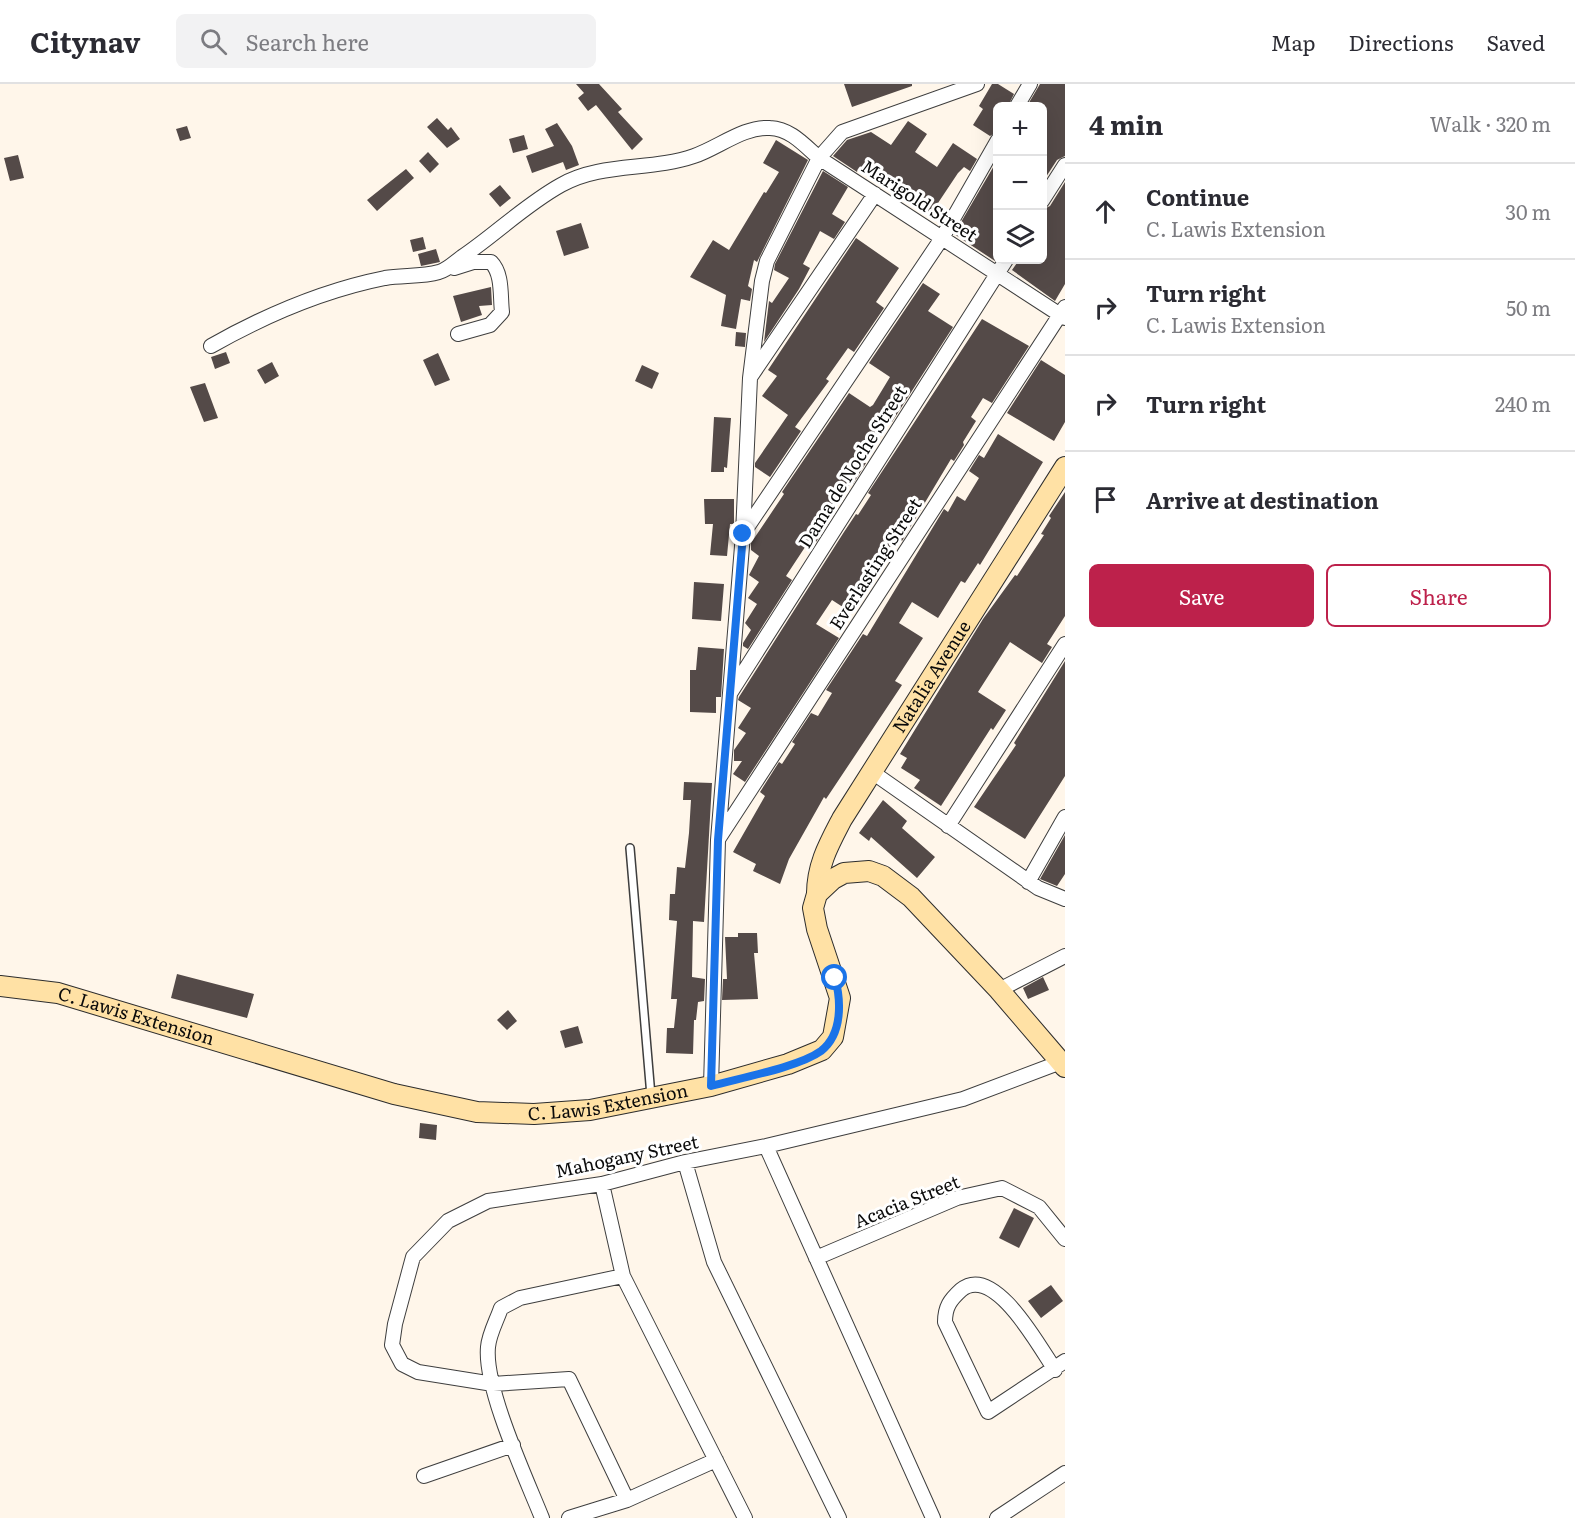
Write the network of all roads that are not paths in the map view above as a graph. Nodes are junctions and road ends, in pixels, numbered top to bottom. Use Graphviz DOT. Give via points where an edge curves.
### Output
graph roads {
  1 [pos="977,84"];
  2 [pos="1030,84"];
  3 [pos="1019,102"];
  4 [pos="993,149"];
  5 [pos="819,158"];
  6 [pos="1065,165"];
  7 [pos="1047,193"];
  8 [pos="875,194"];
  9 [pos="942,238"];
  10 [pos="1003,264"];
  11 [pos="440,272"];
  12 [pos="996,275"];
  13 [pos="1063,314"];
  14 [pos="458,334"];
  15 [pos="212,346"];
  16 [pos="750,378"];
  17 [pos="1065,467"];
  18 [pos="743,534"];
  19 [pos="1065,644"];
  20 [pos="730,694"];
  21 [pos="872,772"];
  22 [pos="1065,817"];
  23 [pos="948,826"];
  24 [pos="718,840"];
  25 [pos="630,848"];
  26 [pos="1028,882"];
  27 [pos="817,894"];
  28 [pos="1065,900"];
  29 [pos="1065,956"];
  30 [pos="0,986"];
  31 [pos="999,990"];
  32 [pos="1063,1064"];
  33 [pos="711,1086"];
  34 [pos="651,1098"];
  35 [pos="766,1146"];
  36 [pos="685,1162"];
  37 [pos="602,1184"];
  38 [pos="1065,1239"];
  39 [pos="816,1258"];
  40 [pos="623,1276"];
  41 [pos="1060,1365"];
  42 [pos="493,1384"];
  43 [pos="513,1445"];
  44 [pos="716,1460"];
  45 [pos="1065,1473"];
  46 [pos="424,1476"];
  47 [pos="627,1500"];
  48 [pos="542,1518"];
  49 [pos="569,1518"];
  50 [pos="745,1518"];
  51 [pos="839,1518"];
  52 [pos="933,1518"];
  53 [pos="997,1518"];
  1 -- 5 [label="street" via="842,132"];
  2 -- 3 [label="street"];
  4 -- 9 [label="street"];
  5 -- 8 [label="street, Marigold Street"];
  5 -- 11 [label="street, Marigold Street" via="786,130 767,128 672,163 598,171 563,184"];
  5 -- 16 [label="street" via="767,261 758,296"];
  6 -- 7 [label="street"];
  8 -- 9 [label="street, Marigold Street"];
  8 -- 16 [label="street"];
  9 -- 12 [label="street, Marigold Street"];
  9 -- 18 [label="street"];
  10 -- 12 [label="street, Dama de Noche Street"];
  11 -- 14 [label="street" via="473,262 491,262 497,268 502,312 490,325"];
  11 -- 15 [label="street" via="384,279 330,294 244,328"];
  12 -- 13 [label="street, Marigold Street"];
  12 -- 20 [label="street, Dama de Noche Street"];
  13 -- 24 [label="street, Everlasting Street"];
  16 -- 18 [label="street"];
  17 -- 21 [label="street, Natalia Avenue"];
  18 -- 20 [label="street"];
  19 -- 23 [label="street"];
  20 -- 24 [label="street"];
  21 -- 23 [label="street"];
  21 -- 27 [label="street, Natalia Avenue" via="823,857 817,874"];
  22 -- 26 [label="street"];
  23 -- 26 [label="street"];
  24 -- 33 [label="street"];
  25 -- 34 [label="lane"];
  26 -- 28 [label="street"];
  27 -- 31 [label="street" via="844,873 869,871 883,876 911,897"];
  27 -- 33 [label="street, C. Lawis Extension" via="813,908 817,928 840,998 833,1037 822,1050 807,1058"];
  29 -- 31 [label="street"];
  30 -- 34 [label="street, C. Lawis Extension" via="58,993 394,1094 477,1112 534,1114 590,1110"];
  31 -- 32 [label="street"];
  32 -- 35 [label="street, Mahogany Street" via="963,1099"];
  33 -- 34 [label="street, C. Lawis Extension"];
  35 -- 36 [label="street, Mahogany Street"];
  35 -- 39 [label="street"];
  36 -- 37 [label="street, Mahogany Street"];
  36 -- 51 [label="street" via="714,1262"];
  37 -- 40 [label="street"];
  37 -- 42 [label="street, Mahogany Street" via="488,1201 448,1221 413,1257 392,1345 402,1364 418,1372"];
  38 -- 39 [label="street, Acacia Street" via="1039,1207 1002,1188 957,1198"];
  39 -- 52 [label="street"];
  40 -- 42 [label="street" via="520,1298 501,1308 488,1347"];
  40 -- 44 [label="street"];
  41 -- 41 [label="street" via="988,1412 945,1322 945,1310 967,1286 993,1288"];
  42 -- 43 [label="street"];
  42 -- 47 [label="street, Mahogany Street" via="569,1379"];
  43 -- 46 [label="street"];
  43 -- 48 [label="street"];
  44 -- 47 [label="street"];
  44 -- 50 [label="street"];
  45 -- 53 [label="street"];
  47 -- 49 [label="street"];
}
